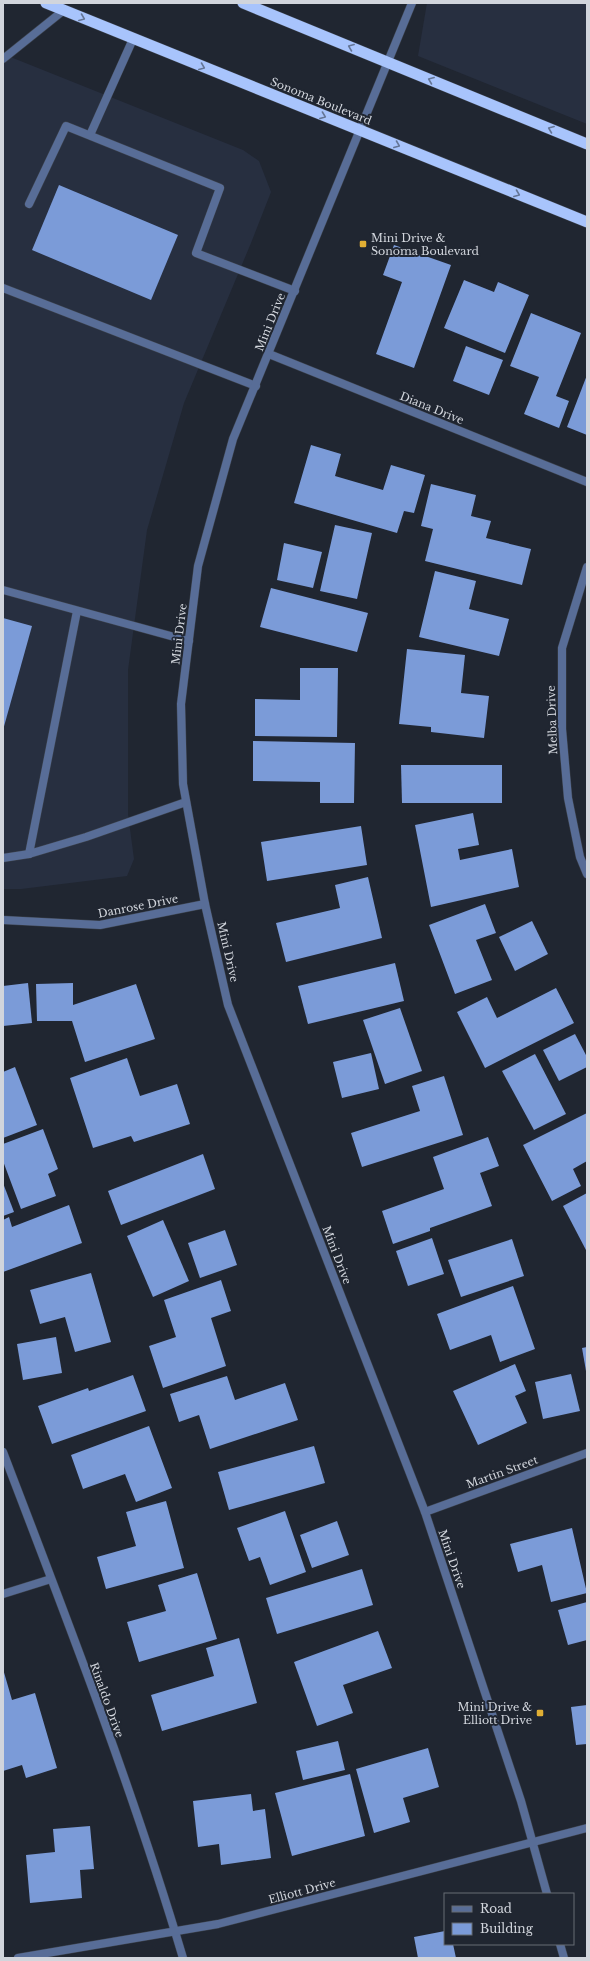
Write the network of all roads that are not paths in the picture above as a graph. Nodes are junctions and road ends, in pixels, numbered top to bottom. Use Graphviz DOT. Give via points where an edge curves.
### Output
graph roads {
  1 [pos="46,3"];
  2 [pos="243,3"];
  3 [pos="412,3"];
  4 [pos="64,10"];
  5 [pos="133,39"];
  6 [pos="3,59"];
  7 [pos="387,62"];
  8 [pos="360,130"];
  9 [pos="90,135"];
  10 [pos="587,144"];
  11 [pos="29,204"];
  12 [pos="587,222"];
  13 [pos="3,288"];
  14 [pos="295,290"];
  15 [pos="269,354"];
  16 [pos="256,386"];
  17 [pos="587,482"];
  18 [pos="587,567"];
  19 [pos="3,590"];
  20 [pos="77,611"];
  21 [pos="189,642"];
  22 [pos="186,802"];
  23 [pos="28,854"];
  24 [pos="3,858"];
  25 [pos="587,874"];
  26 [pos="205,904"];
  27 [pos="3,920"];
  28 [pos="3,1452"];
  29 [pos="587,1453"];
  30 [pos="425,1512"];
  31 [pos="52,1579"];
  32 [pos="3,1594"];
  33 [pos="587,1828"];
  34 [pos="533,1841"];
  35 [pos="547,1893"];
  36 [pos="175,1932"];
  37 [pos="560,1945"];
  38 [pos="18,1958"];
  39 [pos="183,1958"];
  40 [pos="564,1958"];
  1 -- 4 [label="highway, Sonoma Boulevard"];
  7 -- 2 [label="highway, one-way"];
  3 -- 7 [label="street, Mini Drive"];
  4 -- 5 [label="highway, Sonoma Boulevard, one-way"];
  4 -- 6 [label="street"];
  5 -- 8 [label="highway, Sonoma Boulevard, one-way"];
  5 -- 9 [label="street"];
  7 -- 8 [label="street, Mini Drive"];
  10 -- 7 [label="highway, one-way"];
  8 -- 12 [label="highway, Sonoma Boulevard, one-way"];
  8 -- 14 [label="street, Mini Drive"];
  9 -- 11 [label="street" via="66,126"];
  9 -- 14 [label="street" via="220,188 196,253"];
  13 -- 16 [label="street"];
  14 -- 15 [label="street, Mini Drive"];
  15 -- 16 [label="street, Mini Drive"];
  15 -- 17 [label="street, Diana Drive"];
  16 -- 21 [label="street, Mini Drive" via="233,439 198,566"];
  18 -- 25 [label="street, Melba Drive" via="562,648 562,729 568,798 580,856"];
  19 -- 20 [label="street"];
  20 -- 21 [label="street"];
  20 -- 23 [label="street"];
  21 -- 22 [label="street, Mini Drive" via="181,704 182,784"];
  22 -- 23 [label="street"];
  22 -- 26 [label="street, Mini Drive"];
  23 -- 24 [label="street"];
  26 -- 27 [label="street, Danrose Drive" via="100,926"];
  26 -- 30 [label="street, Mini Drive" via="228,1005"];
  28 -- 31 [label="street, Rinaldo Drive"];
  29 -- 30 [label="street, Martin Street"];
  30 -- 34 [label="street, Mini Drive"];
  31 -- 32 [label="street"];
  31 -- 36 [label="street, Rinaldo Drive" via="154,1863"];
  33 -- 34 [label="street, Elliott Drive"];
  34 -- 35 [label="street, Mini Drive"];
  34 -- 36 [label="street, Elliott Drive" via="218,1924"];
  36 -- 38 [label="street, Elliott Drive"];
  36 -- 39 [label="street, Rinaldo Drive"];
  37 -- 40 [label="street"];
}
